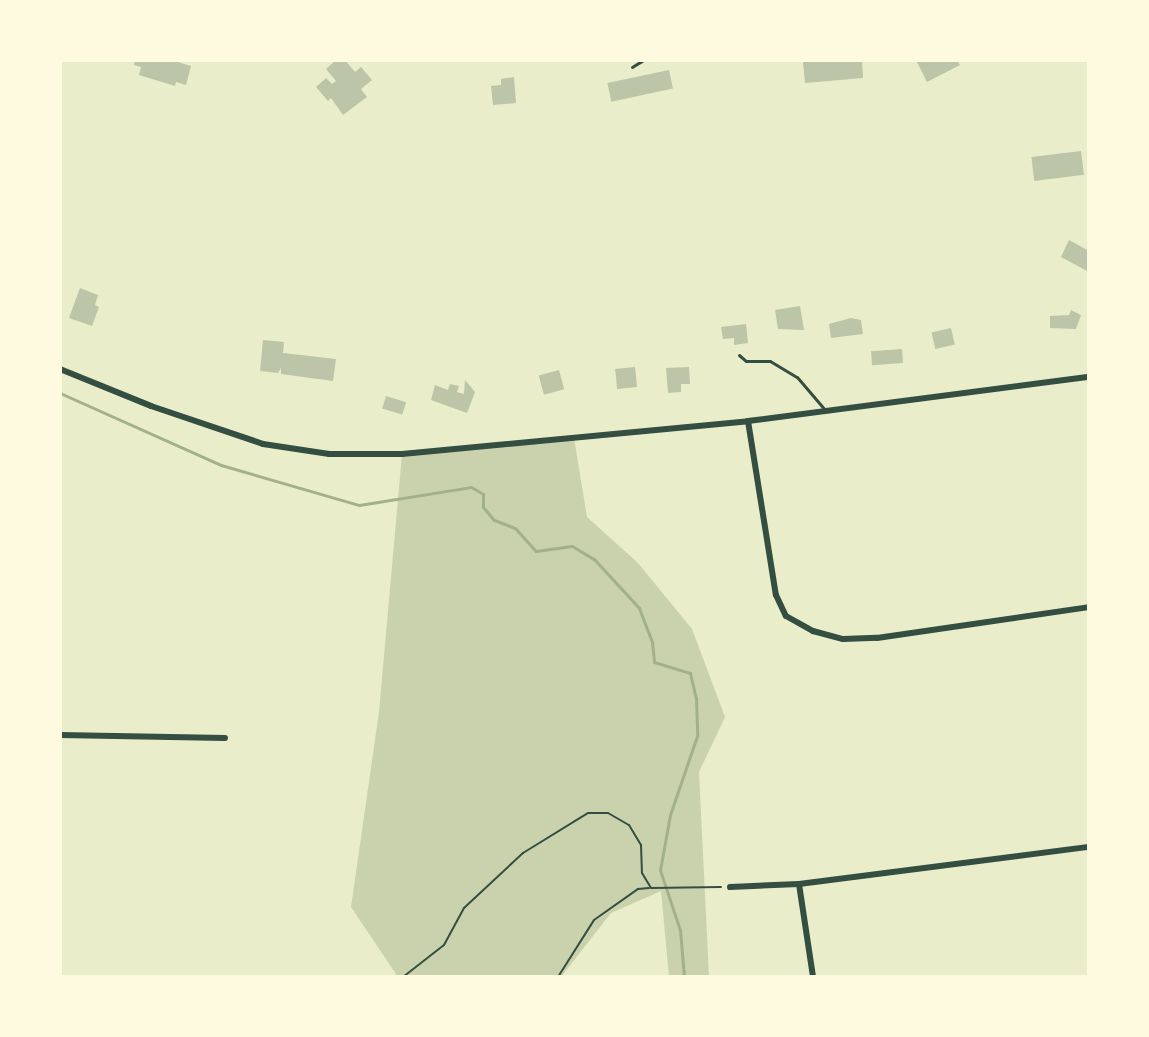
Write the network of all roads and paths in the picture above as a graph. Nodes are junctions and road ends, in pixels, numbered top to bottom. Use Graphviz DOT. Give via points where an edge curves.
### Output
graph roads {
  1 [pos="643,60"];
  2 [pos="632,67"];
  3 [pos="739,355"];
  4 [pos="60,369"];
  5 [pos="1089,377"];
  6 [pos="826,411"];
  7 [pos="748,421"];
  8 [pos="1089,607"];
  9 [pos="60,735"];
  10 [pos="225,738"];
  11 [pos="1089,847"];
  12 [pos="799,884"];
  13 [pos="730,887"];
  14 [pos="651,888"];
  15 [pos="403,977"];
  16 [pos="558,977"];
  17 [pos="813,977"];
  1 -- 2 [label="lane"];
  3 -- 6 [label="lane" via="746,361 770,361 797,377"];
  4 -- 7 [label="street" via="263,444 329,454 402,454"];
  5 -- 6 [label="street"];
  6 -- 7 [label="street"];
  7 -- 8 [label="street" via="776,595 786,616 813,631 843,639 877,638"];
  9 -- 10 [label="street"];
  11 -- 12 [label="street"];
  12 -- 13 [label="street"];
  12 -- 17 [label="street"];
  13 -- 14 [label="path"];
  14 -- 15 [label="path" via="642,873 641,845 629,825 608,813 588,813 523,853 464,908 444,945"];
  14 -- 16 [label="path" via="638,889 594,920"];
}
